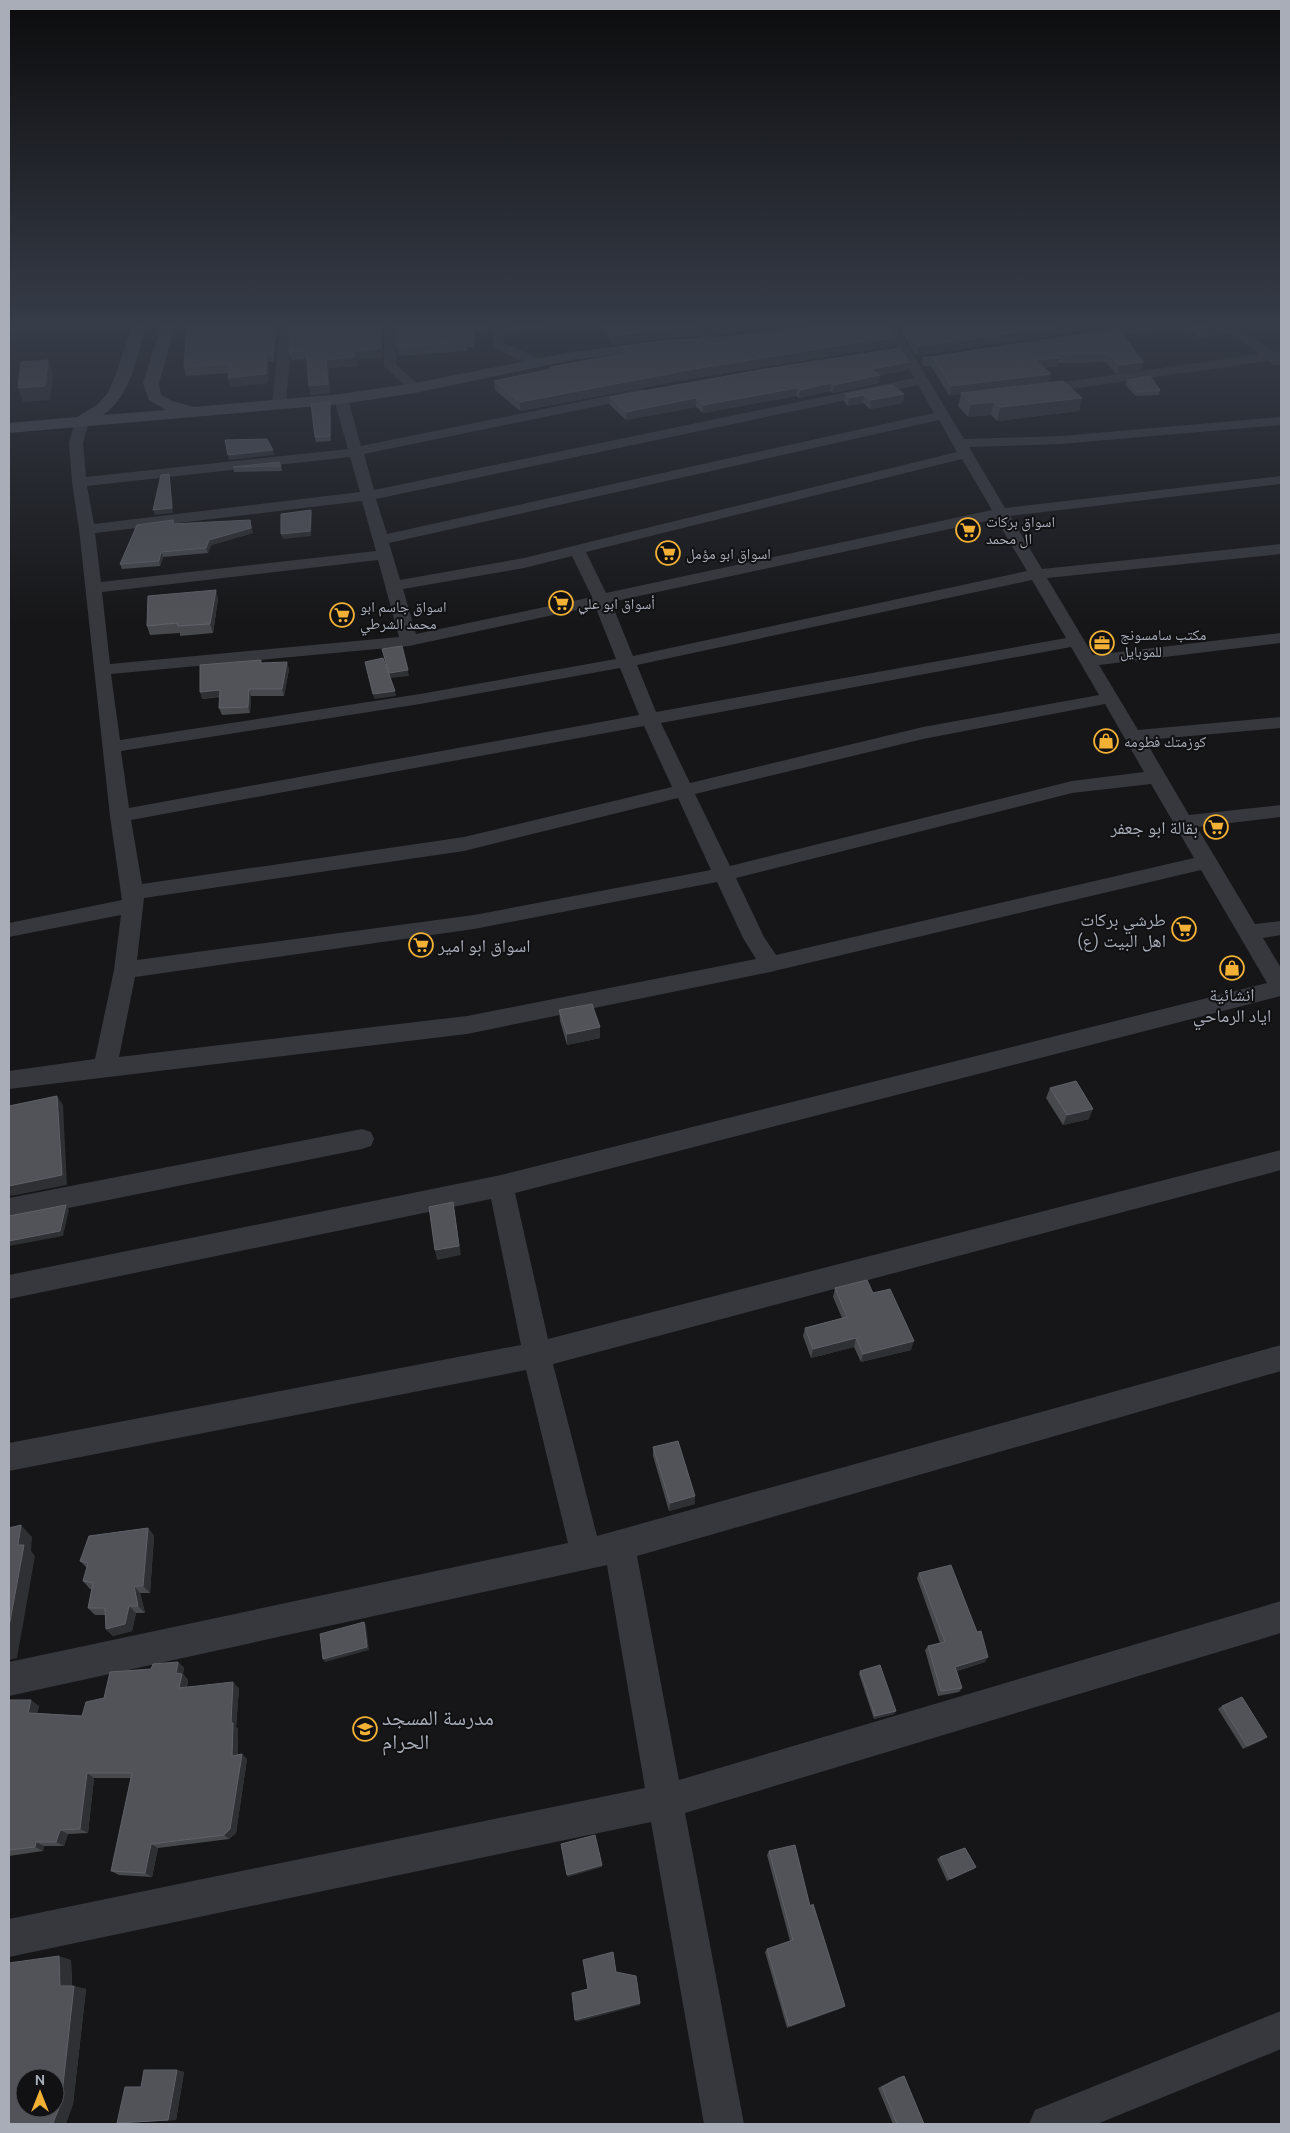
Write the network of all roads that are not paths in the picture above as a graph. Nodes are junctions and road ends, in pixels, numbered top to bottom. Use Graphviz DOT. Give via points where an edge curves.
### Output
graph roads {
  1 [pos="35,426"];
  2 [pos="81,426"];
  3 [pos="347,426"];
  4 [pos="480,426"];
  5 [pos="705,426"];
  6 [pos="867,426"];
  7 [pos="950,426"];
  8 [pos="1229,426"];
  9 [pos="9,428"];
  10 [pos="962,449"];
  11 [pos="355,452"];
  12 [pos="1281,480"];
  13 [pos="79,482"];
  14 [pos="368,496"];
  15 [pos="1001,513"];
  16 [pos="87,529"];
  17 [pos="382,548"];
  18 [pos="1281,549"];
  19 [pos="578,550"];
  20 [pos="1037,574"];
  21 [pos="393,586"];
  22 [pos="92,588"];
  23 [pos="601,599"];
  24 [pos="1281,638"];
  25 [pos="409,641"];
  26 [pos="1077,641"];
  27 [pos="1088,661"];
  28 [pos="627,662"];
  29 [pos="102,670"];
  30 [pos="1110,698"];
  31 [pos="650,720"];
  32 [pos="1281,722"];
  33 [pos="1133,736"];
  34 [pos="112,747"];
  35 [pos="1157,777"];
  36 [pos="684,791"];
  37 [pos="1281,812"];
  38 [pos="120,816"];
  39 [pos="1184,822"];
  40 [pos="1207,862"];
  41 [pos="725,874"];
  42 [pos="133,899"];
  43 [pos="1281,928"];
  44 [pos="9,930"];
  45 [pos="1249,932"];
  46 [pos="770,964"];
  47 [pos="125,970"];
  48 [pos="1281,987"];
  49 [pos="105,1067"];
  50 [pos="9,1080"];
  51 [pos="362,1139"];
  52 [pos="1281,1160"];
  53 [pos="501,1186"];
  54 [pos="9,1209"];
  55 [pos="9,1287"];
  56 [pos="537,1355"];
  57 [pos="1281,1358"];
  58 [pos="9,1457"];
  59 [pos="602,1551"];
  60 [pos="1281,1617"];
  61 [pos="9,1679"];
  62 [pos="666,1801"];
  63 [pos="9,1938"];
  64 [pos="1281,2030"];
  65 [pos="724,2124"];
  66 [pos="1049,2124"];
  1 -- 9 [label="street"];
  2 -- 13 [label="street" via="76,443"];
  3 -- 11 [label="street"];
  4 -- 11 [label="street"];
  5 -- 14 [label="street"];
  6 -- 17 [label="street"];
  7 -- 10 [label="street"];
  8 -- 10 [label="street"];
  10 -- 15 [label="street"];
  10 -- 19 [label="street"];
  11 -- 13 [label="street"];
  11 -- 14 [label="street"];
  12 -- 15 [label="street"];
  13 -- 16 [label="street"];
  14 -- 16 [label="street"];
  14 -- 17 [label="street"];
  15 -- 20 [label="street"];
  15 -- 23 [label="street"];
  16 -- 22 [label="street"];
  17 -- 21 [label="street"];
  17 -- 22 [label="street"];
  18 -- 20 [label="street"];
  19 -- 21 [label="street"];
  19 -- 23 [label="street"];
  20 -- 26 [label="street"];
  20 -- 28 [label="street"];
  21 -- 25 [label="street"];
  22 -- 29 [label="street"];
  23 -- 25 [label="street"];
  23 -- 28 [label="street"];
  24 -- 27 [label="street"];
  25 -- 29 [label="street"];
  26 -- 27 [label="street"];
  26 -- 31 [label="street"];
  27 -- 30 [label="street"];
  28 -- 31 [label="street"];
  28 -- 34 [label="street" via="420,699"];
  29 -- 34 [label="street"];
  30 -- 33 [label="street"];
  30 -- 36 [label="street" via="923,733"];
  31 -- 36 [label="street"];
  31 -- 38 [label="street"];
  32 -- 33 [label="street"];
  33 -- 35 [label="street"];
  34 -- 38 [label="street"];
  35 -- 39 [label="street"];
  35 -- 41 [label="street" via="1072,787"];
  36 -- 41 [label="street"];
  36 -- 42 [label="street" via="464,844"];
  37 -- 39 [label="street"];
  38 -- 42 [label="street"];
  39 -- 40 [label="street"];
  40 -- 45 [label="street"];
  40 -- 46 [label="street"];
  41 -- 46 [label="street" via="754,938"];
  41 -- 47 [label="street" via="474,922"];
  42 -- 44 [label="street"];
  42 -- 47 [label="street"];
  43 -- 45 [label="street"];
  45 -- 48 [label="street"];
  46 -- 49 [label="street" via="467,1025"];
  47 -- 49 [label="street"];
  48 -- 53 [label="street"];
  49 -- 50 [label="street"];
  51 -- 54 [label="street"];
  52 -- 56 [label="street"];
  53 -- 55 [label="street"];
  53 -- 56 [label="street"];
  56 -- 58 [label="street"];
  56 -- 59 [label="street"];
  57 -- 59 [label="street"];
  59 -- 61 [label="street"];
  59 -- 62 [label="street"];
  60 -- 62 [label="street"];
  62 -- 63 [label="street"];
  62 -- 65 [label="street"];
  64 -- 66 [label="street"];
}
